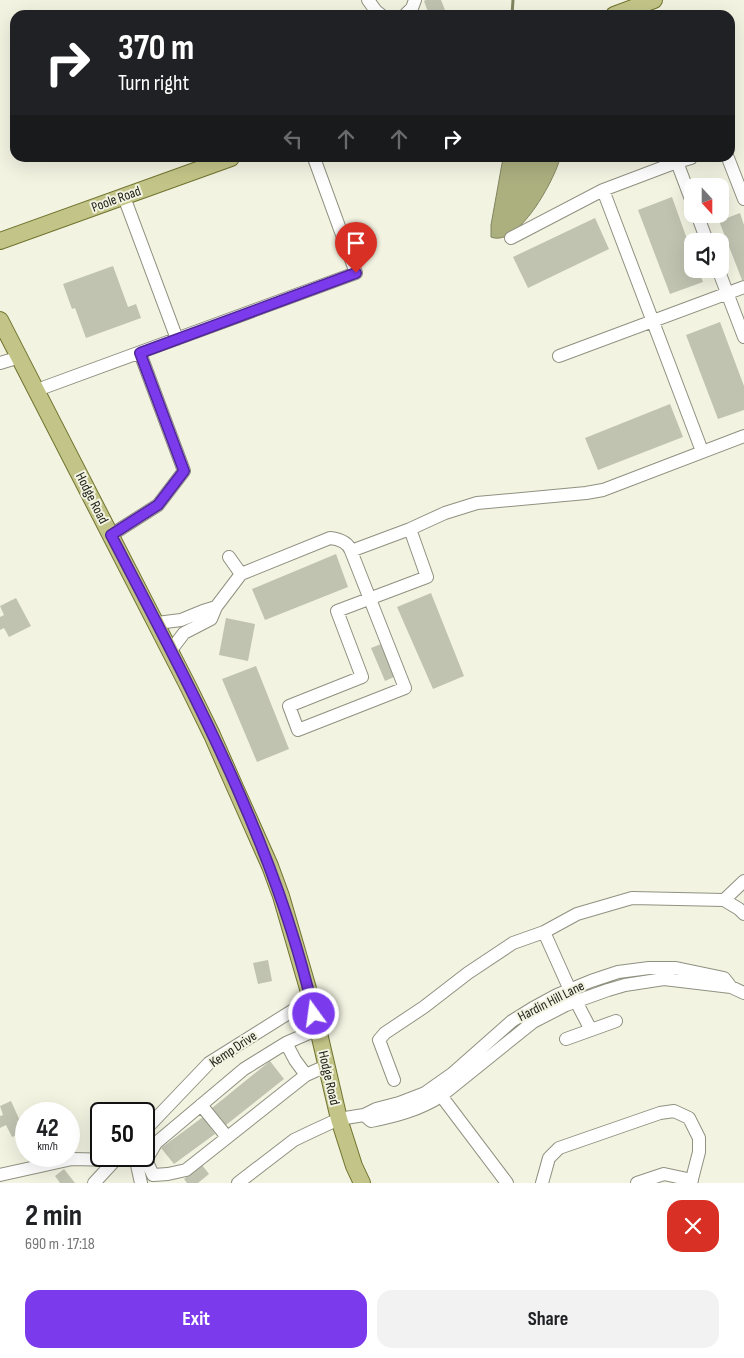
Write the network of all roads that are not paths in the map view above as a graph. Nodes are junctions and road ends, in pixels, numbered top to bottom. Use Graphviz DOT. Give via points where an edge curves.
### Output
graph roads {
  1 [pos="654,0"];
  2 [pos="631,10"];
  3 [pos="220,162"];
  4 [pos="315,162"];
  5 [pos="671,162"];
  6 [pos="677,162"];
  7 [pos="730,162"];
  8 [pos="684,181"];
  9 [pos="603,190"];
  10 [pos="124,196"];
  11 [pos="744,199"];
  12 [pos="511,238"];
  13 [pos="0,241"];
  14 [pos="721,278"];
  15 [pos="744,287"];
  16 [pos="727,294"];
  17 [pos="0,320"];
  18 [pos="653,322"];
  19 [pos="744,337"];
  20 [pos="177,339"];
  21 [pos="140,353"];
  22 [pos="559,356"];
  23 [pos="20,357"];
  24 [pos="0,363"];
  25 [pos="37,390"];
  26 [pos="744,436"];
  27 [pos="702,451"];
  28 [pos="410,530"];
  29 [pos="111,535"];
  30 [pos="351,550"];
  31 [pos="229,557"];
  32 [pos="241,574"];
  33 [pos="370,599"];
  34 [pos="216,607"];
  35 [pos="157,623"];
  36 [pos="170,650"];
  37 [pos="744,881"];
  38 [pos="724,900"];
  39 [pos="744,914"];
  40 [pos="544,932"];
  41 [pos="570,990"];
  42 [pos="741,991"];
  43 [pos="311,999"];
  44 [pos="576,1002"];
  45 [pos="616,1021"];
  46 [pos="318,1029"];
  47 [pos="591,1030"];
  48 [pos="566,1039"];
  49 [pos="286,1043"];
  50 [pos="326,1066"];
  51 [pos="306,1075"];
  52 [pos="394,1080"];
  53 [pos="438,1091"];
  54 [pos="201,1105"];
  55 [pos="155,1119"];
  56 [pos="339,1119"];
  57 [pos="227,1137"];
  58 [pos="90,1159"];
  59 [pos="109,1167"];
  60 [pos="137,1167"];
  61 [pos="0,1176"];
  62 [pos="149,1179"];
  63 [pos="691,1182"];
  64 [pos="94,1183"];
  65 [pos="141,1183"];
  66 [pos="238,1183"];
  67 [pos="362,1183"];
  68 [pos="506,1183"];
  69 [pos="542,1183"];
  70 [pos="637,1183"];
  1 -- 2 [label="main road"];
  3 -- 10 [label="main road, Poole Road"];
  4 -- 20 [label="street" via="356,273"];
  5 -- 9 [label="street"];
  6 -- 8 [label="street"];
  7 -- 11 [label="street"];
  9 -- 12 [label="street"];
  9 -- 18 [label="street"];
  10 -- 13 [label="main road, Poole Road"];
  10 -- 20 [label="street"];
  14 -- 16 [label="street"];
  15 -- 16 [label="street"];
  16 -- 18 [label="street"];
  16 -- 19 [label="street"];
  17 -- 23 [label="main road, Hodge Road"];
  18 -- 22 [label="street"];
  18 -- 27 [label="street"];
  20 -- 21 [label="street"];
  21 -- 25 [label="street"];
  21 -- 29 [label="street" via="184,471 158,505"];
  23 -- 24 [label="street"];
  23 -- 25 [label="main road, Hodge Road"];
  25 -- 29 [label="main road, Hodge Road"];
  26 -- 27 [label="street"];
  27 -- 28 [label="street" via="603,490 477,503 445,513"];
  28 -- 30 [label="street"];
  28 -- 33 [label="street" via="427,577"];
  29 -- 35 [label="main road, Hodge Road"];
  30 -- 32 [label="street" via="349,545 330,538"];
  30 -- 33 [label="street"];
  31 -- 32 [label="street"];
  32 -- 34 [label="street"];
  33 -- 33 [label="street" via="405,688 298,730 289,706 362,677 337,611"];
  34 -- 35 [label="street" via="181,620"];
  34 -- 36 [label="street" via="211,618 184,633"];
  35 -- 36 [label="main road, Hodge Road"];
  36 -- 43 [label="main road, Hodge Road" via="212,734 270,866"];
  37 -- 38 [label="street"];
  38 -- 39 [label="street"];
  38 -- 40 [label="street" via="632,898 577,914"];
  40 -- 41 [label="street"];
  40 -- 52 [label="street" via="514,943 385,1033 380,1040"];
  41 -- 42 [label="street, Hardin Hill Lane" via="618,972 676,968 724,978"];
  41 -- 44 [label="street"];
  41 -- 53 [label="street, Hardin Hill Lane" via="512,1021 452,1074"];
  42 -- 44 [label="street, Hardin Hill Lane" via="664,980 625,985"];
  43 -- 46 [label="main road, Hodge Road"];
  43 -- 55 [label="street, Kemp Drive" via="209,1063"];
  44 -- 47 [label="street"];
  44 -- 53 [label="street, Hardin Hill Lane" via="533,1022"];
  45 -- 47 [label="street"];
  46 -- 49 [label="street"];
  46 -- 50 [label="main road, Hodge Road"];
  47 -- 48 [label="street"];
  49 -- 51 [label="street"];
  49 -- 54 [label="street" via="244,1069"];
  50 -- 51 [label="street"];
  50 -- 56 [label="main road, Hodge Road"];
  51 -- 57 [label="street"];
  53 -- 56 [label="street, Hardin Hill Lane" via="364,1115"];
  53 -- 68 [label="street"];
  54 -- 57 [label="street"];
  54 -- 62 [label="street" via="156,1143 146,1160"];
  56 -- 66 [label="street, Hardin Hill Lane" via="294,1140"];
  56 -- 67 [label="main road, Hodge Road"];
  57 -- 62 [label="street" via="186,1170"];
  58 -- 61 [label="street" via="72,1159"];
  59 -- 64 [label="street"];
  60 -- 65 [label="street"];
  63 -- 69 [label="street" via="699,1152 699,1138 689,1118 674,1111 559,1148 549,1158"];
  63 -- 70 [label="street" via="664,1174"];
}
